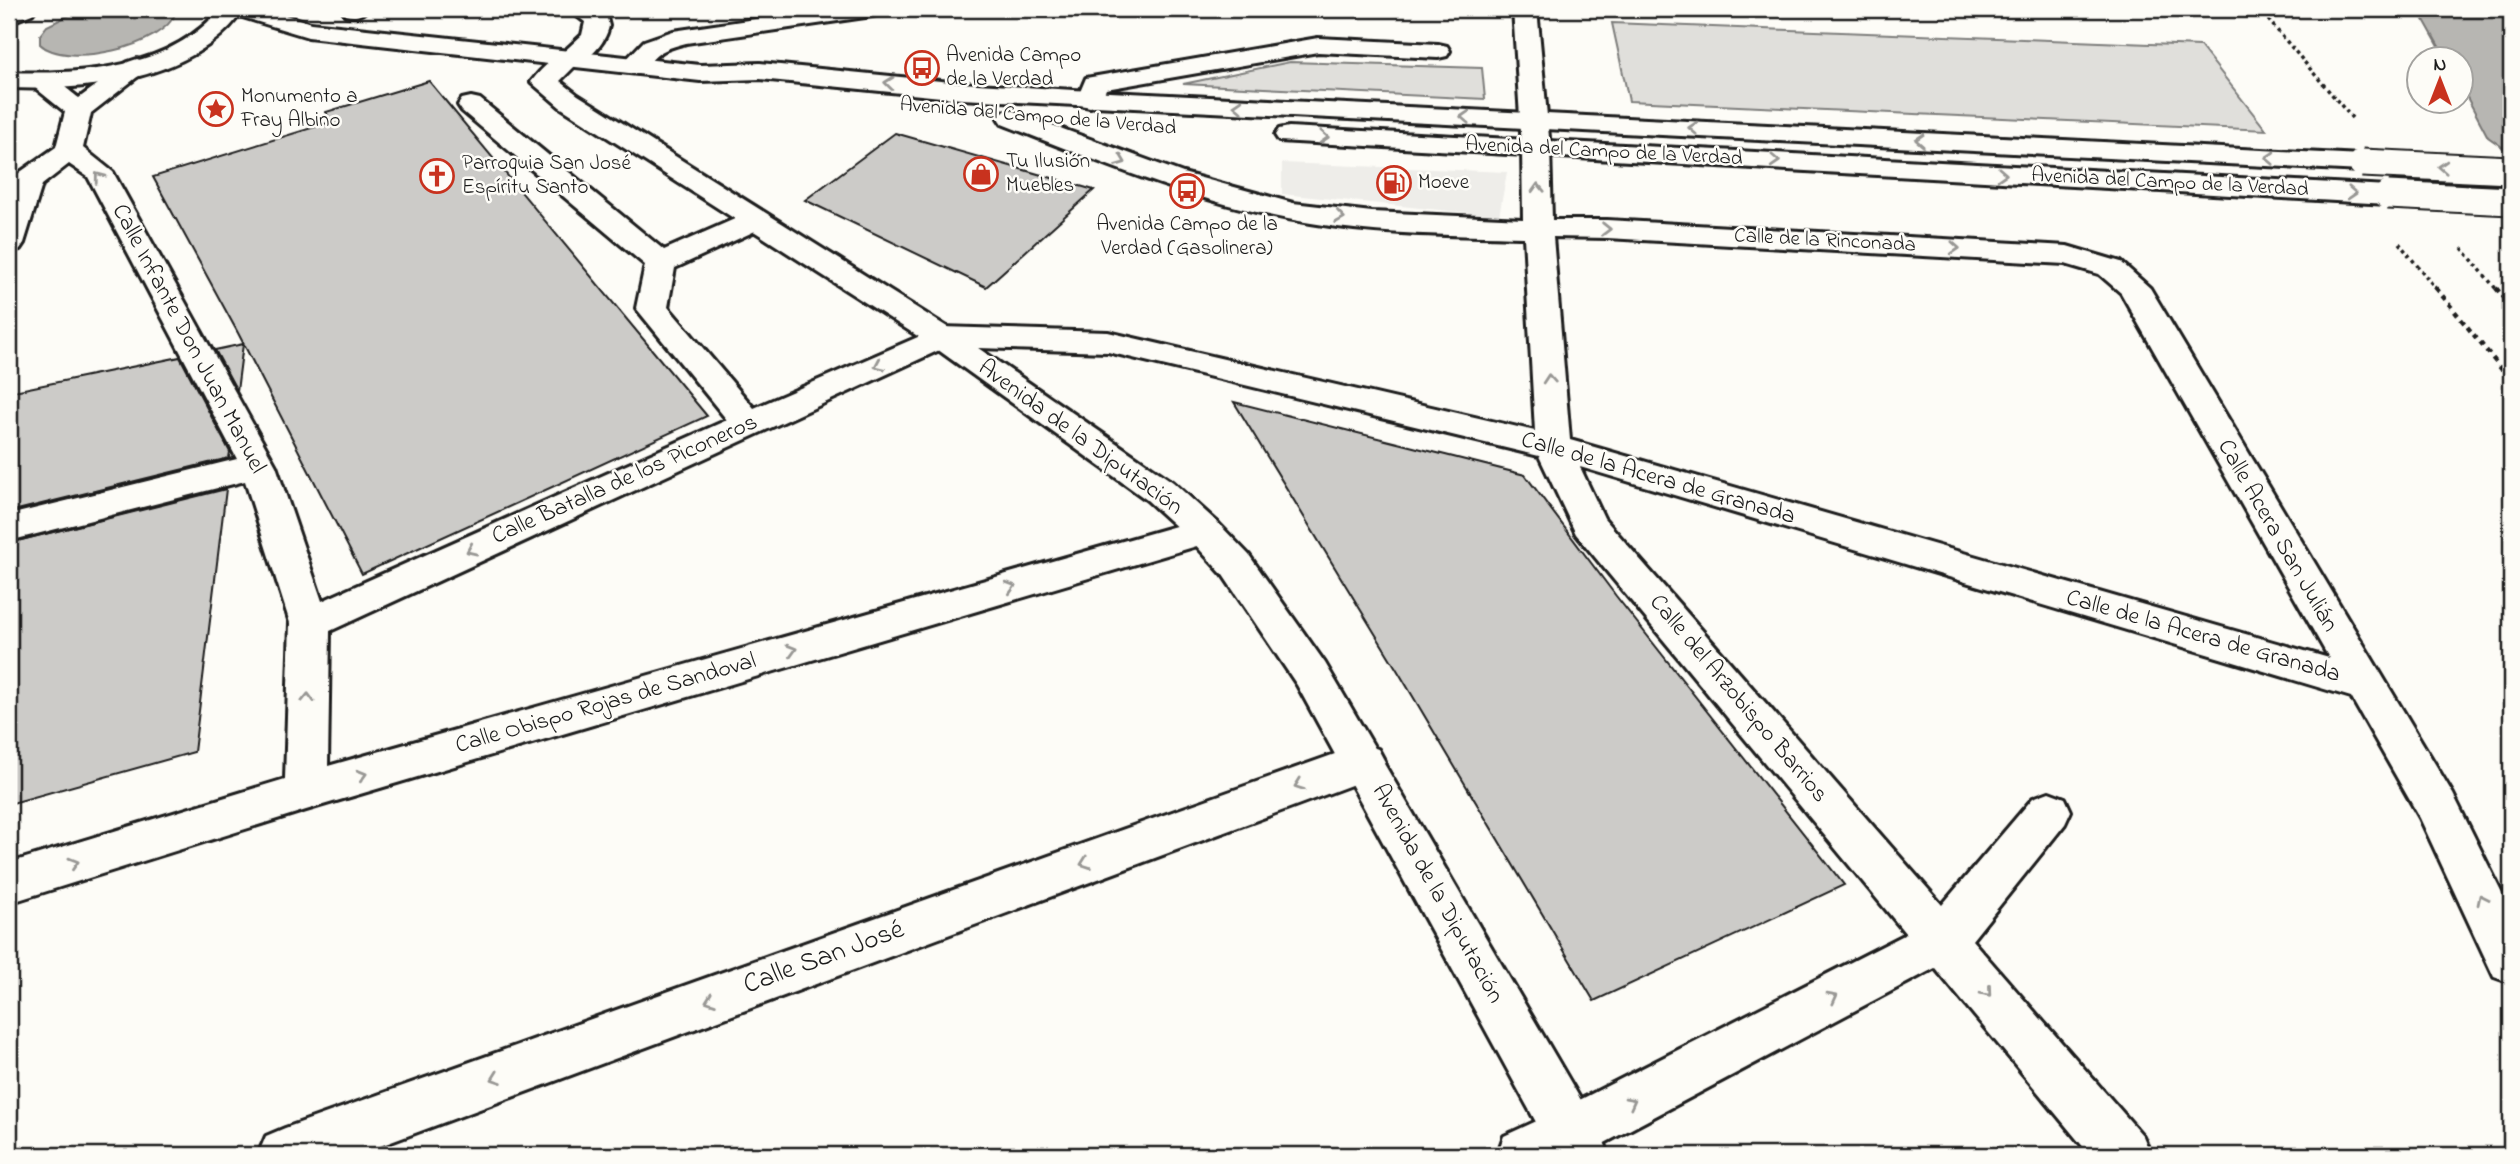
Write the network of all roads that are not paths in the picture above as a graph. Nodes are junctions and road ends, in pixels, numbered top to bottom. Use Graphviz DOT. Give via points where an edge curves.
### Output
graph roads {
  1 [pos="24,9"];
  2 [pos="232,9"];
  3 [pos="242,9"];
  4 [pos="580,9"];
  5 [pos="872,9"];
  6 [pos="1525,9"];
  7 [pos="9,16"];
  8 [pos="308,30"];
  9 [pos="181,51"];
  10 [pos="1438,51"];
  11 [pos="569,59"];
  12 [pos="633,66"];
  13 [pos="137,67"];
  14 [pos="700,73"];
  15 [pos="9,80"];
  16 [pos="41,82"];
  17 [pos="1090,99"];
  18 [pos="471,105"];
  19 [pos="79,110"];
  20 [pos="1012,118"];
  21 [pos="1205,130"];
  22 [pos="1260,134"];
  23 [pos="1534,134"];
  24 [pos="69,151"];
  25 [pos="2511,170"];
  26 [pos="19,186"];
  27 [pos="2511,201"];
  28 [pos="756,220"];
  29 [pos="1538,229"];
  30 [pos="9,243"];
  31 [pos="661,263"];
  32 [pos="2110,268"];
  33 [pos="941,337"];
  34 [pos="749,424"];
  35 [pos="1553,447"];
  36 [pos="258,466"];
  37 [pos="9,528"];
  38 [pos="1204,531"];
  39 [pos="310,623"];
  40 [pos="2363,684"];
  41 [pos="1363,762"];
  42 [pos="306,791"];
  43 [pos="2049,811"];
  44 [pos="9,883"];
  45 [pos="1943,939"];
  46 [pos="2511,961"];
  47 [pos="1577,1144"];
  48 [pos="285,1155"];
  49 [pos="1523,1155"];
  50 [pos="2124,1155"];
  1 -- 7 [label="street"];
  2 -- 9 [label="street" via="208,36"];
  3 -- 8 [label="street, Avenida del Campo de la Verdad"];
  4 -- 11 [label="street" via="597,19 599,28"];
  5 -- 12 [label="street" via="682,36 653,46"];
  6 -- 23 [label="street"];
  8 -- 9 [label="street, Avenida del Campo de la Verdad"];
  8 -- 11 [label="street, Avenida del Campo de la Verdad"];
  9 -- 13 [label="street"];
  10 -- 17 [label="street, Avenida del Campo de la Verdad" via="1318,45 1095,83"];
  11 -- 12 [label="street, Avenida del Campo de la Verdad"];
  11 -- 28 [label="street, Avenida de la Diputación" via="544,82"];
  12 -- 14 [label="street, Avenida del Campo de la Verdad"];
  13 -- 16 [label="street" via="71,81"];
  13 -- 19 [label="street"];
  17 -- 14 [label="street, Avenida del Campo de la Verdad, one-way" via="760,71"];
  14 -- 20 [label="street, Avenida del Campo de la Verdad" via="744,89"];
  15 -- 16 [label="street"];
  16 -- 19 [label="street"];
  23 -- 17 [label="street, Avenida del Campo de la Verdad, one-way"];
  18 -- 31 [label="street"];
  19 -- 24 [label="street"];
  20 -- 21 [label="street, Avenida del Campo de la Verdad"];
  20 -- 29 [label="street, Calle de la Rinconada, one-way" via="1160,176 1275,208 1370,221"];
  22 -- 23 [label="street, Avenida del Campo de la Verdad, one-way"];
  25 -- 23 [label="street, Avenida del Campo de la Verdad, one-way, bridge"];
  23 -- 27 [label="street, Avenida del Campo de la Verdad, one-way, bridge"];
  29 -- 23 [label="street, one-way"];
  24 -- 26 [label="street"];
  36 -- 24 [label="street, Calle Infante Don Juan Manuel, one-way" via="99,172"];
  26 -- 30 [label="street"];
  28 -- 31 [label="street"];
  28 -- 33 [label="street, Avenida de la Diputación"];
  29 -- 32 [label="street, Calle de la Rinconada, one-way" via="2067,255"];
  35 -- 29 [label="street, one-way"];
  31 -- 34 [label="street" via="652,308"];
  32 -- 40 [label="street, Calle Acera San Julián" via="2134,288"];
  33 -- 34 [label="street, Calle Batalla de los Piconeros, one-way"];
  33 -- 35 [label="street, Calle de la Acera de Granada" via="1108,342"];
  33 -- 38 [label="street, Avenida de la Diputación" via="1160,491"];
  34 -- 39 [label="street, Calle Batalla de los Piconeros, one-way"];
  35 -- 40 [label="street, Calle de la Acera de Granada"];
  35 -- 45 [label="street, Calle del Arzobispo Barrios" via="1589,525"];
  36 -- 37 [label="street"];
  36 -- 39 [label="street, Calle Infante Don Juan Manuel"];
  38 -- 41 [label="street, Avenida de la Diputación" via="1236,565 1271,614"];
  42 -- 38 [label="street, Calle Obispo Rojas de Sandoval, one-way"];
  42 -- 39 [label="street, Calle Infante Don Juan Manuel, one-way"];
  46 -- 40 [label="street, Calle Acera San Julián, one-way" via="2437,807"];
  41 -- 47 [label="street, Avenida de la Diputación"];
  41 -- 48 [label="street, Calle San José, one-way"];
  44 -- 42 [label="street, Calle Obispo Rojas de Sandoval, one-way"];
  43 -- 45 [label="street"];
  47 -- 45 [label="street, one-way"];
  45 -- 50 [label="street, Calle del Arzobispo Barrios, one-way"];
  47 -- 49 [label="street"];
}
